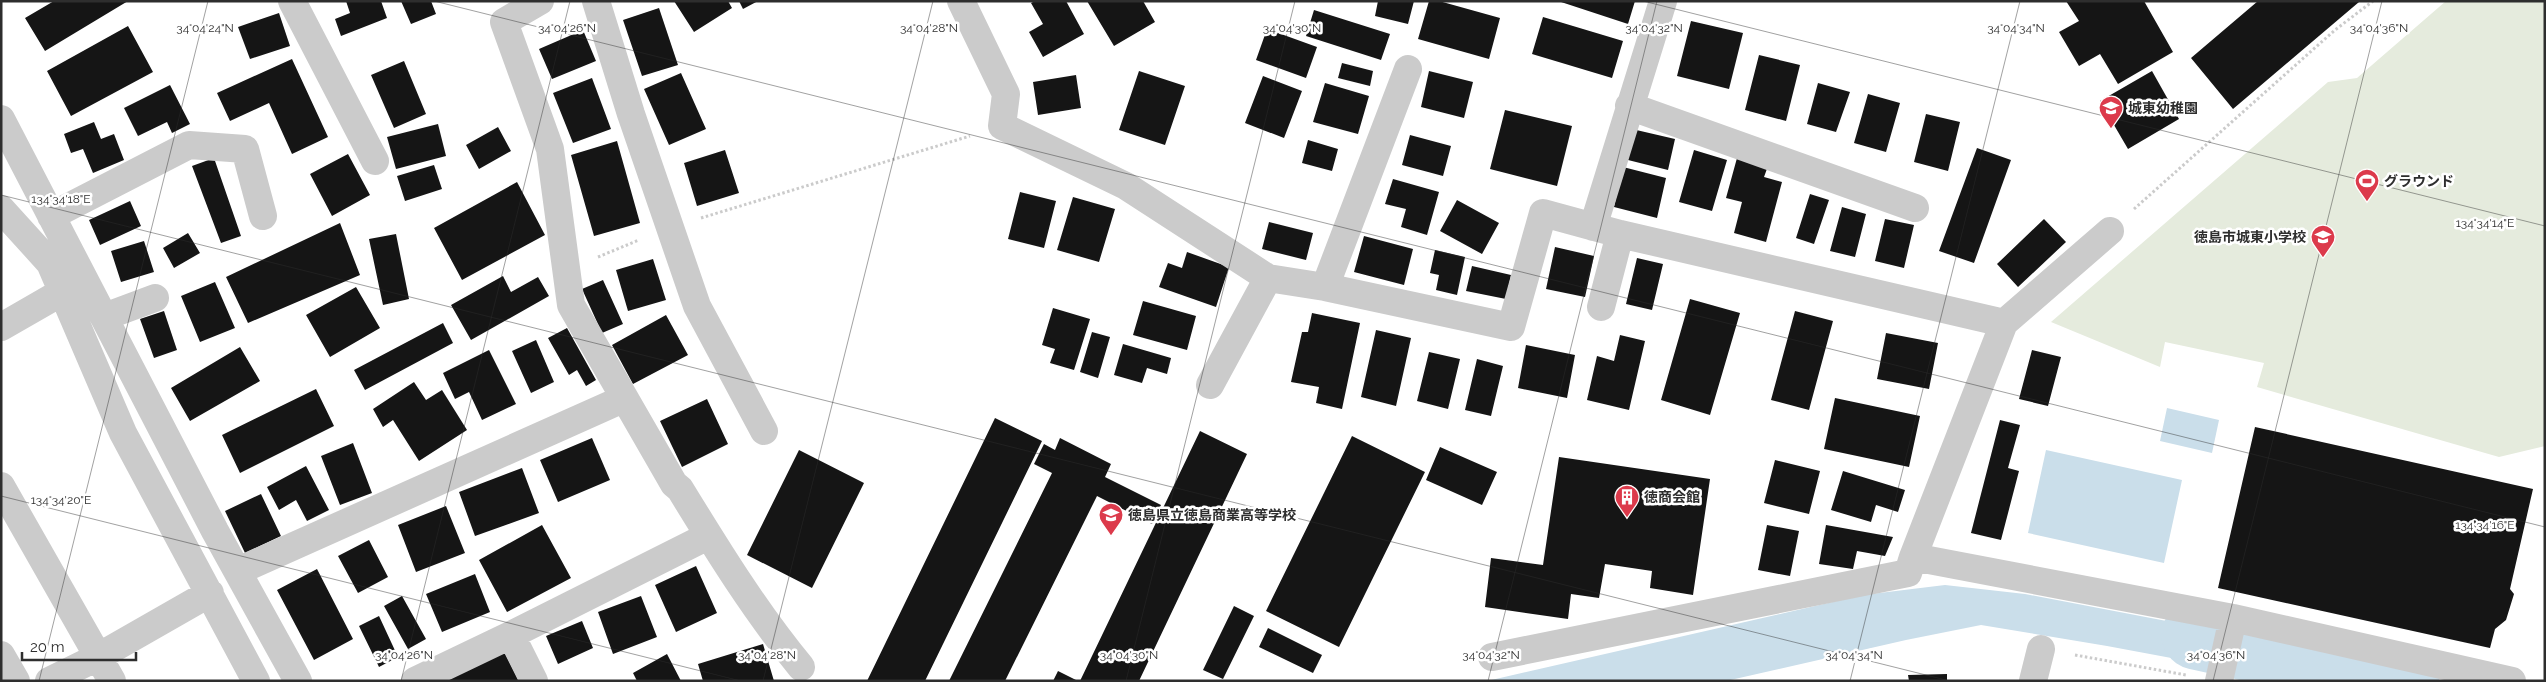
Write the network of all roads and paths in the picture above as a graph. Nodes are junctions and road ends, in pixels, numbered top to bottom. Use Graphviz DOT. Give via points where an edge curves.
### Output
graph roads {
  1 [pos="292,1"];
  2 [pos="540,1"];
  3 [pos="596,1"];
  4 [pos="961,1"];
  5 [pos="1663,1"];
  6 [pos="2373,1"];
  7 [pos="1408,69"];
  8 [pos="1629,106"];
  9 [pos="1,119"];
  10 [pos="1002,126"];
  11 [pos="8,148"];
  12 [pos="375,161"];
  13 [pos="1915,208"];
  14 [pos="1,209"];
  15 [pos="51,216"];
  16 [pos="263,216"];
  17 [pos="670,227"];
  18 [pos="1594,227"];
  19 [pos="2110,231"];
  20 [pos="1620,234"];
  21 [pos="568,270"];
  22 [pos="1268,278"];
  23 [pos="1325,288"];
  24 [pos="62,292"];
  25 [pos="155,298"];
  26 [pos="1601,307"];
  27 [pos="104,317"];
  28 [pos="2004,323"];
  29 [pos="1,327"];
  30 [pos="1210,385"];
  31 [pos="623,399"];
  32 [pos="764,432"];
  33 [pos="1,486"];
  34 [pos="708,536"];
  35 [pos="1913,557"];
  36 [pos="238,572"];
  37 [pos="210,593"];
  38 [pos="2232,624"];
  39 [pos="511,635"];
  40 [pos="2041,649"];
  41 [pos="1,655"];
  42 [pos="98,657"];
  43 [pos="1492,657"];
  44 [pos="801,667"];
  45 [pos="2187,676"];
  46 [pos="2220,676"];
  47 [pos="16,681"];
  48 [pos="49,681"];
  49 [pos="112,681"];
  50 [pos="256,681"];
  51 [pos="298,681"];
  52 [pos="415,681"];
  53 [pos="534,681"];
  54 [pos="2034,681"];
  55 [pos="2512,681"];
  1 -- 12 [label="street"];
  2 -- 21 [label="street" via="504,22 550,149"];
  3 -- 17 [label="street"];
  4 -- 10 [label="street" via="1006,94"];
  5 -- 8 [label="street"];
  6 -- 19 [label="path" via="2335,30"];
  7 -- 23 [label="street"];
  8 -- 13 [label="street"];
  8 -- 18 [label="street"];
  9 -- 11 [label="street"];
  10 -- 17 [label="path"];
  10 -- 22 [label="street" via="1126,186"];
  11 -- 15 [label="street"];
  14 -- 24 [label="street" via="50,263"];
  15 -- 16 [label="street" via="189,145 244,149"];
  15 -- 27 [label="street"];
  17 -- 21 [label="path"];
  17 -- 32 [label="street" via="697,306"];
  18 -- 20 [label="street"];
  18 -- 23 [label="street" via="1543,212 1511,327"];
  19 -- 28 [label="street"];
  20 -- 26 [label="street"];
  20 -- 28 [label="street"];
  21 -- 31 [label="street" via="571,304"];
  22 -- 23 [label="street"];
  22 -- 30 [label="street"];
  24 -- 29 [label="street"];
  24 -- 37 [label="street" via="123,433"];
  25 -- 27 [label="street"];
  27 -- 36 [label="street"];
  28 -- 35 [label="street"];
  31 -- 34 [label="street"];
  31 -- 36 [label="street"];
  33 -- 42 [label="street"];
  34 -- 39 [label="street"];
  34 -- 44 [label="street" via="769,628"];
  35 -- 38 [label="street"];
  35 -- 43 [label="street" via="1908,573"];
  36 -- 51 [label="street"];
  37 -- 42 [label="street"];
  37 -- 50 [label="street"];
  38 -- 46 [label="street"];
  38 -- 55 [label="street"];
  39 -- 52 [label="street"];
  39 -- 53 [label="street"];
  40 -- 45 [label="path"];
  40 -- 54 [label="street"];
  41 -- 47 [label="street"];
  42 -- 48 [label="street"];
  42 -- 49 [label="street"];
}
